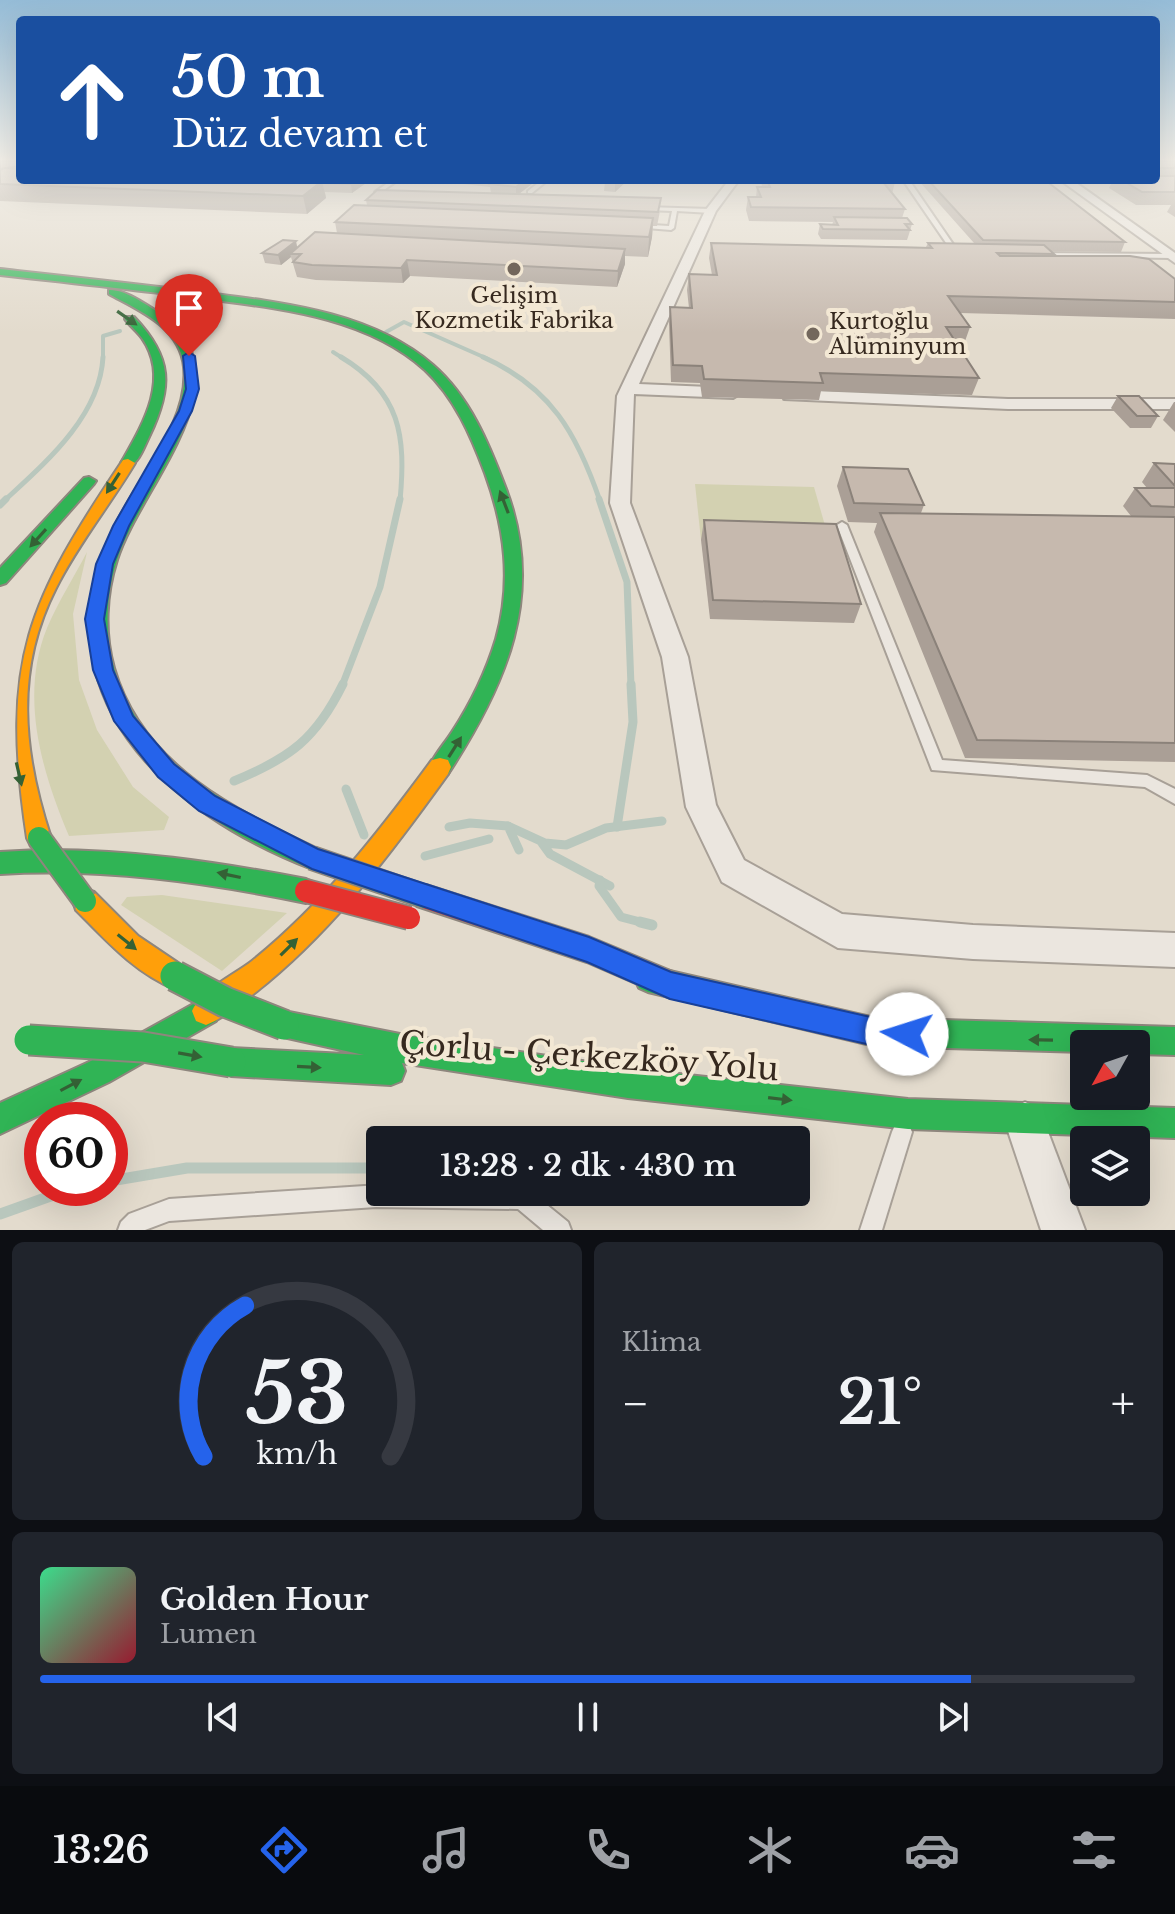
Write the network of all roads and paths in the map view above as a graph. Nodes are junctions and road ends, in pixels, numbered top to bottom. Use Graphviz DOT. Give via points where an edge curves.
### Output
graph roads {
  1 [pos="673,218"];
  2 [pos="708,218"];
  3 [pos="932,218"];
  4 [pos="1118,218"];
  5 [pos="624,226"];
  6 [pos="1126,246"];
  7 [pos="971,253"];
  8 [pos="1032,254"];
  9 [pos="1138,256"];
  10 [pos="1173,258"];
  11 [pos="2,275"];
  12 [pos="161,361"];
  13 [pos="628,389"];
  14 [pos="1175,404"];
  15 [pos="842,525"];
  16 [pos="0,579"];
  17 [pos="1175,797"];
  18 [pos="0,863"];
  19 [pos="416,920"];
  20 [pos="501,942"];
  21 [pos="1175,950"];
  22 [pos="670,985"];
  23 [pos="22,1041"];
  24 [pos="1175,1041"];
  25 [pos="415,1072"];
  26 [pos="444,1074"];
  27 [pos="647,1084"];
  28 [pos="908,1114"];
  29 [pos="0,1119"];
  30 [pos="1024,1120"];
  31 [pos="1175,1123"];
  32 [pos="129,1230"];
  33 [pos="560,1230"];
  34 [pos="871,1230"];
  35 [pos="1063,1230"];
  1 -- 5 [label="lane" via="671,228"];
  2 -- 13 [label="street"];
  3 -- 7 [label="lane" via="955,252"];
  4 -- 10 [label="street"];
  6 -- 9 [label="lane"];
  8 -- 9 [label="lane"];
  9 -- 10 [label="lane"];
  11 -- 12 [label="main road, one-way" via="112,308 141,328"];
  11 -- 22 [label="main road, bridge" via="94,286 125,297 159,315 183,343 192,370 185,411 104,564 95,619 103,670 125,721 166,770 207,804 312,858 589,950"];
  29 -- 11 [label="main road, one-way" via="180,1028 261,975 345,888 440,771 473,718 494,676 511,619 518,564 509,517 465,407 428,366 389,340 281,307"];
  12 -- 16 [label="main road, one-way" via="136,424"];
  12 -- 27 [label="main road, one-way, bridge" via="157,406 49,583 23,644 12,737 39,838 85,901 129,945 225,1002 284,1025 410,1050"];
  13 -- 14 [label="street" via="1008,404"];
  13 -- 21 [label="street" via="620,503 675,657 701,807 733,871 838,931"];
  15 -- 17 [label="lane" via="937,766 1147,781"];
  19 -- 18 [label="main road, one-way, bridge" via="201,869 93,859"];
  20 -- 22 [label="main road, Çorlu - Çerkezköy Yolu"];
  24 -- 22 [label="main road, Çorlu - Çerkezköy Yolu, one-way" via="875,1032"];
  23 -- 25 [label="main road, Çorlu - Çerkezköy Yolu, one-way, bridge" via="143,1047 231,1062"];
  26 -- 27 [label="main road, Çorlu - Çerkezköy Yolu"];
  27 -- 28 [label="main road, Çorlu - Çerkezköy Yolu, one-way"];
  28 -- 30 [label="main road, Çorlu - Çerkezköy Yolu"];
  28 -- 34 [label="lane"];
  30 -- 31 [label="main road, Çorlu - Çerkezköy Yolu"];
  30 -- 35 [label="street"];
  32 -- 33 [label="lane" via="169,1210 376,1196 522,1198"];
}
